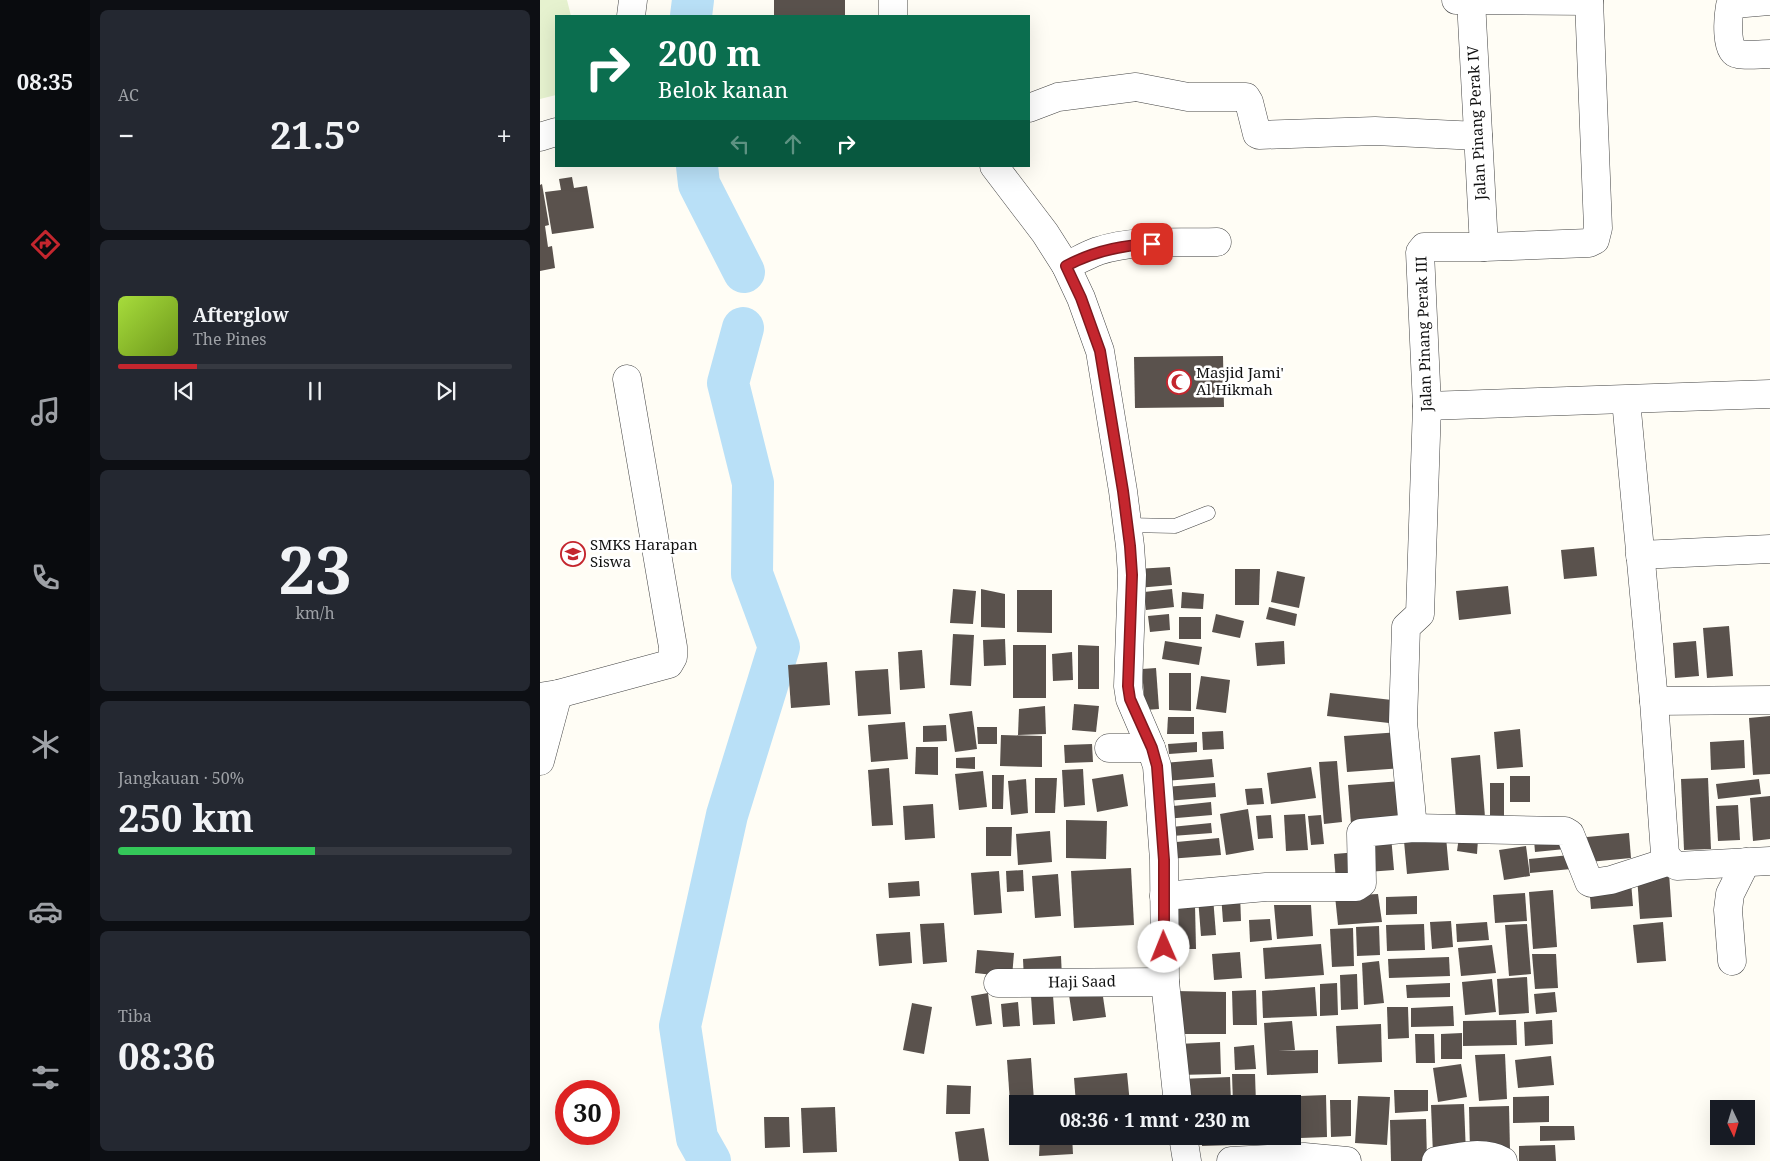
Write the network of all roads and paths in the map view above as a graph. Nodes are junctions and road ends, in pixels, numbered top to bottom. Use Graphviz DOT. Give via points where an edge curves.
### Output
graph roads {
  1 [pos="633,0"];
  2 [pos="893,0"];
  3 [pos="1456,0"];
  4 [pos="1471,0"];
  5 [pos="1589,1"];
  6 [pos="1770,1"];
  7 [pos="631,15"];
  8 [pos="893,15"];
  9 [pos="1770,54"];
  10 [pos="1030,108"];
  11 [pos="555,132"];
  12 [pos="1478,136"];
  13 [pos="540,137"];
  14 [pos="995,167"];
  15 [pos="1217,242"];
  16 [pos="1484,247"];
  17 [pos="1066,266"];
  18 [pos="627,379"];
  19 [pos="1770,394"];
  20 [pos="1626,400"];
  21 [pos="1427,406"];
  22 [pos="1208,513"];
  23 [pos="1127,525"];
  24 [pos="1770,549"];
  25 [pos="1640,555"];
  26 [pos="545,695"];
  27 [pos="1770,700"];
  28 [pos="1654,701"];
  29 [pos="1109,748"];
  30 [pos="1152,748"];
  31 [pos="540,760"];
  32 [pos="1413,828"];
  33 [pos="1758,861"];
  34 [pos="1670,862"];
  35 [pos="1164,896"];
  36 [pos="1732,961"];
  37 [pos="1165,982"];
  38 [pos="998,983"];
  39 [pos="1177,1095"];
  40 [pos="1185,1145"];
  41 [pos="1187,1161"];
  42 [pos="1231,1161"];
  43 [pos="1347,1161"];
  44 [pos="1436,1161"];
  45 [pos="1503,1161"];
  1 -- 7 [label="street"];
  2 -- 8 [label="street"];
  3 -- 4 [label="street"];
  4 -- 5 [label="street"];
  4 -- 12 [label="street, Jalan Pinang Perak IV"];
  5 -- 16 [label="street, Jalan Pinang Perak III" via="1597,237 1589,243"];
  6 -- 9 [label="street" via="1734,4 1728,13 1732,51 1737,54"];
  10 -- 12 [label="street" via="1058,97 1136,87 1188,97 1246,97 1259,135 1375,131"];
  11 -- 13 [label="street"];
  12 -- 16 [label="street, Jalan Pinang Perak IV"];
  14 -- 17 [label="street"];
  15 -- 17 [label="street" via="1118,246"];
  16 -- 21 [label="street, Jalan Pinang Perak III" via="1424,247 1420,252"];
  17 -- 23 [label="street" via="1100,351"];
  18 -- 26 [label="street" via="673,657 669,664"];
  19 -- 20 [label="street"];
  20 -- 21 [label="street"];
  20 -- 25 [label="street"];
  21 -- 32 [label="street, Jalan Pinang Perak III" via="1420,614 1406,627 1403,698"];
  22 -- 23 [label="lane" via="1176,526"];
  23 -- 30 [label="street" via="1132,575 1128,686 1130,699"];
  24 -- 25 [label="street"];
  25 -- 28 [label="street"];
  26 -- 31 [label="street"];
  27 -- 28 [label="street"];
  28 -- 34 [label="street" via="1665,854"];
  29 -- 30 [label="street"];
  30 -- 35 [label="street" via="1157,766"];
  32 -- 34 [label="street" via="1565,831 1570,834 1591,883"];
  32 -- 35 [label="street" via="1361,833 1362,883 1356,887 1266,887"];
  33 -- 34 [label="street" via="1677,866"];
  33 -- 36 [label="street" via="1730,894"];
  35 -- 37 [label="street"];
  37 -- 38 [label="street, Haji Saad"];
  37 -- 39 [label="street"];
  40 -- 41 [label="street"];
  42 -- 43 [label="street" via="1304,1157"];
  44 -- 45 [label="street" via="1481,1155"];
}
